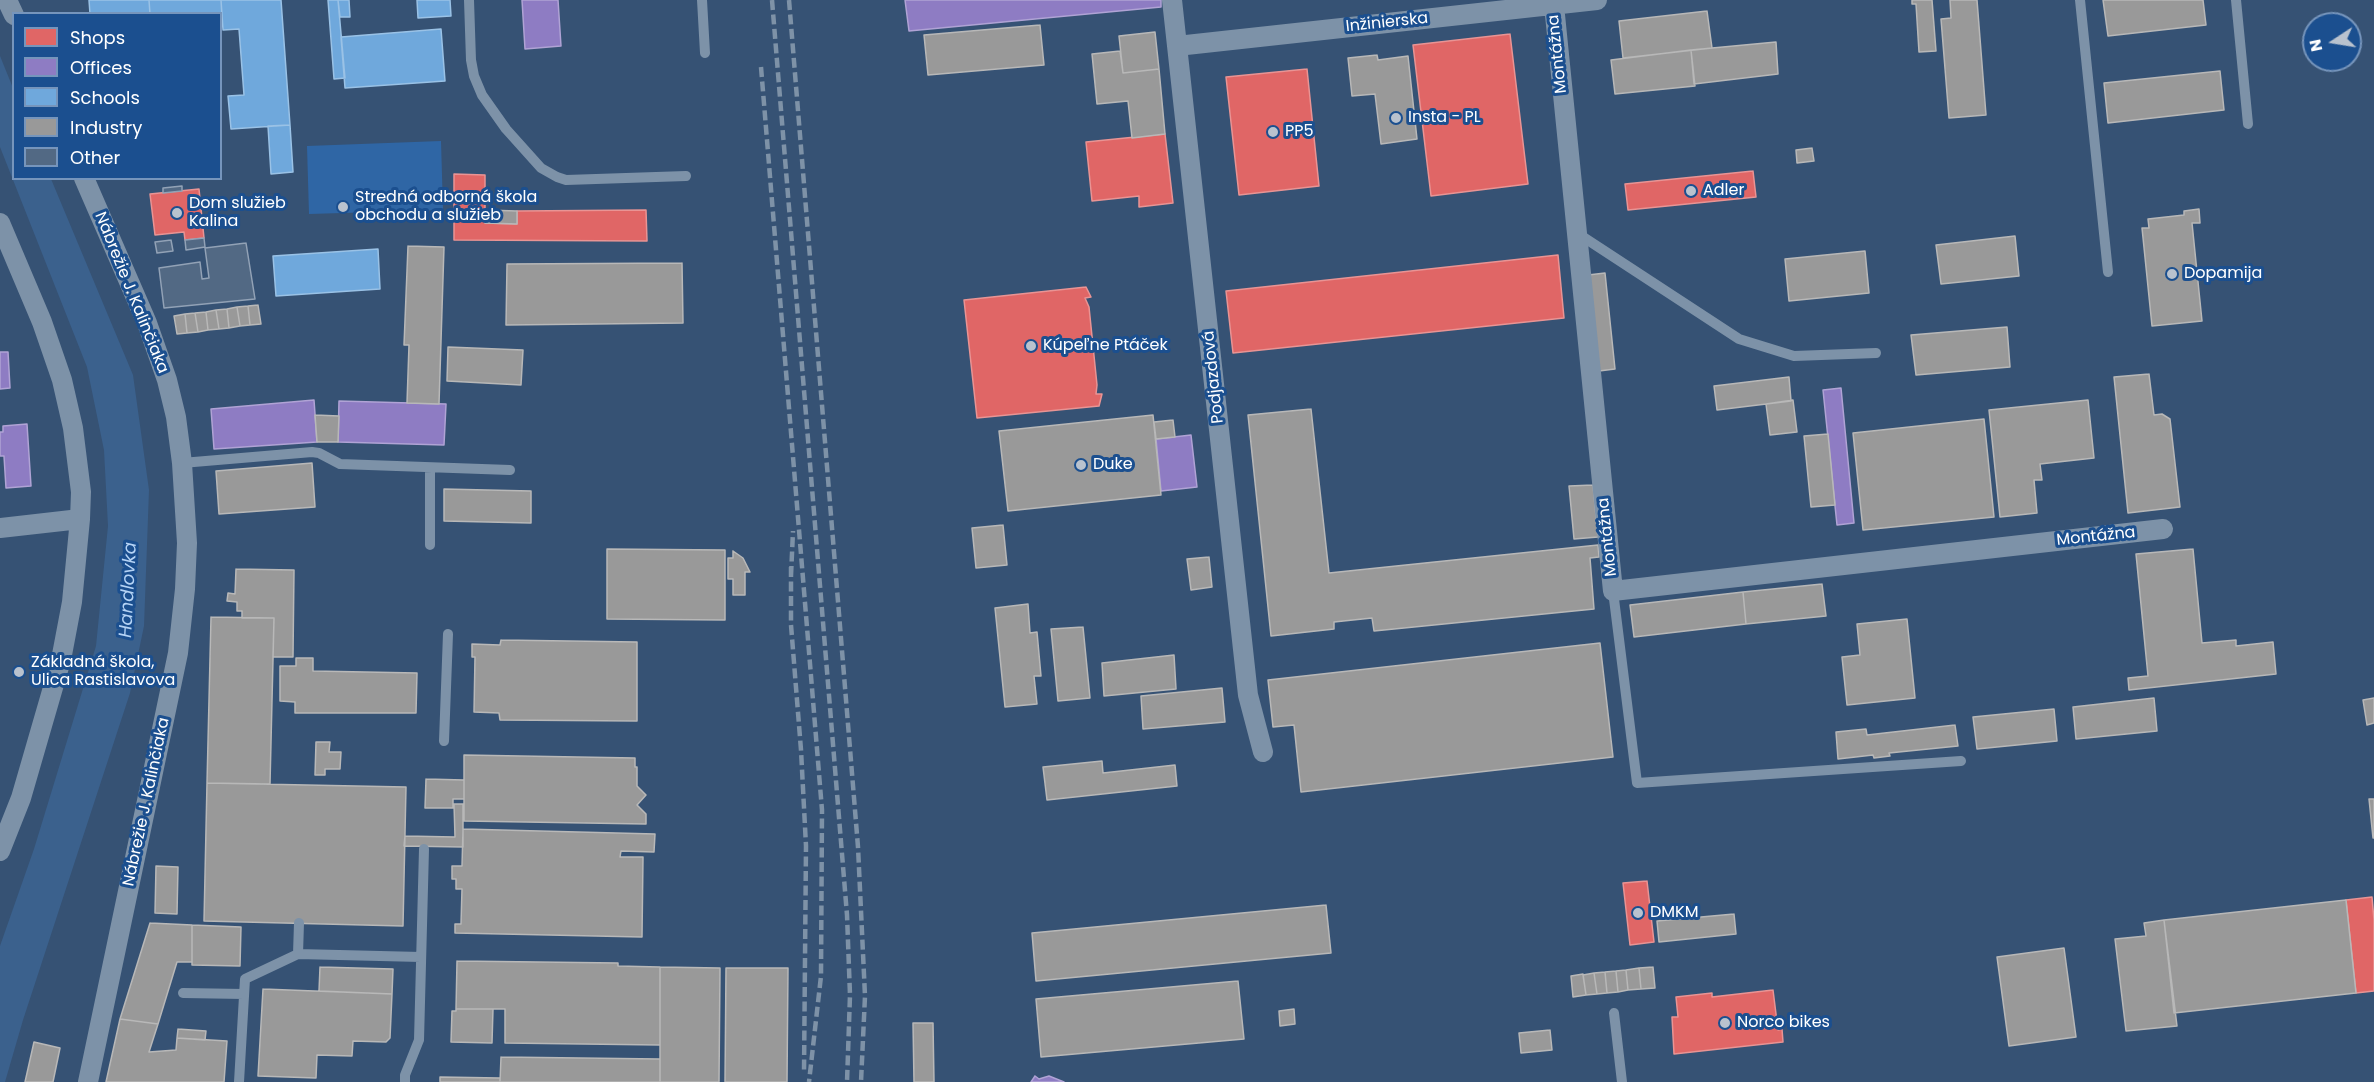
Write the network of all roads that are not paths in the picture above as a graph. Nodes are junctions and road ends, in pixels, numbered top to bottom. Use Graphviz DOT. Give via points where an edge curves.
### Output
graph roads {
  1 [pos="469,0"];
  2 [pos="702,0"];
  3 [pos="1172,0"];
  4 [pos="1597,0"];
  5 [pos="2080,0"];
  6 [pos="2236,0"];
  7 [pos="1554,5"];
  8 [pos="1177,46"];
  9 [pos="705,53"];
  10 [pos="2248,124"];
  11 [pos="686,176"];
  12 [pos="85,180"];
  13 [pos="0,223"];
  14 [pos="1576,233"];
  15 [pos="2108,272"];
  16 [pos="1876,353"];
  17 [pos="182,463"];
  18 [pos="430,468"];
  19 [pos="510,470"];
  20 [pos="80,519"];
  21 [pos="0,528"];
  22 [pos="2163,529"];
  23 [pos="430,545"];
  24 [pos="1613,591"];
  25 [pos="448,634"];
  26 [pos="444,741"];
  27 [pos="1263,752"];
  28 [pos="1961,761"];
  29 [pos="423,849"];
  30 [pos="0,851"];
  31 [pos="299,923"];
  32 [pos="298,954"];
  33 [pos="421,957"];
  34 [pos="183,993"];
  35 [pos="244,994"];
  36 [pos="1614,1013"];
  37 [pos="88,1082"];
  38 [pos="239,1082"];
  39 [pos="405,1082"];
  40 [pos="1622,1082"];
  1 -- 11 [label="lane" via="471,60 482,95 541,168 566,180"];
  2 -- 9 [label="lane"];
  3 -- 8 [label="street, Podjazdová"];
  4 -- 7 [label="street, Inžinierska"];
  5 -- 15 [label="lane"];
  6 -- 10 [label="lane"];
  7 -- 8 [label="street, Inžinierska"];
  7 -- 14 [label="street, Montážna"];
  8 -- 27 [label="street, Podjazdová" via="1248,695"];
  12 -- 17 [label="street, Nábrežie J. Kalinčiaka" via="147,323 167,380"];
  13 -- 20 [label="street" via="62,380 73,428 81,492"];
  14 -- 16 [label="lane" via="1738,339 1794,357"];
  14 -- 24 [label="street, Montážna"];
  17 -- 18 [label="lane" via="312,452 340,465"];
  17 -- 37 [label="street, Nábrežie J. Kalinčiaka" via="187,543 178,653"];
  18 -- 19 [label="lane"];
  18 -- 23 [label="lane"];
  20 -- 21 [label="street"];
  20 -- 30 [label="street" via="62,660 21,798"];
  22 -- 24 [label="street, Montážna"];
  24 -- 28 [label="lane" via="1637,783"];
  25 -- 26 [label="lane"];
  29 -- 33 [label="lane"];
  31 -- 32 [label="lane"];
  32 -- 33 [label="lane"];
  32 -- 35 [label="lane" via="245,980"];
  33 -- 39 [label="lane" via="419,1040"];
  34 -- 35 [label="lane"];
  35 -- 38 [label="lane"];
  36 -- 40 [label="lane"];
}
